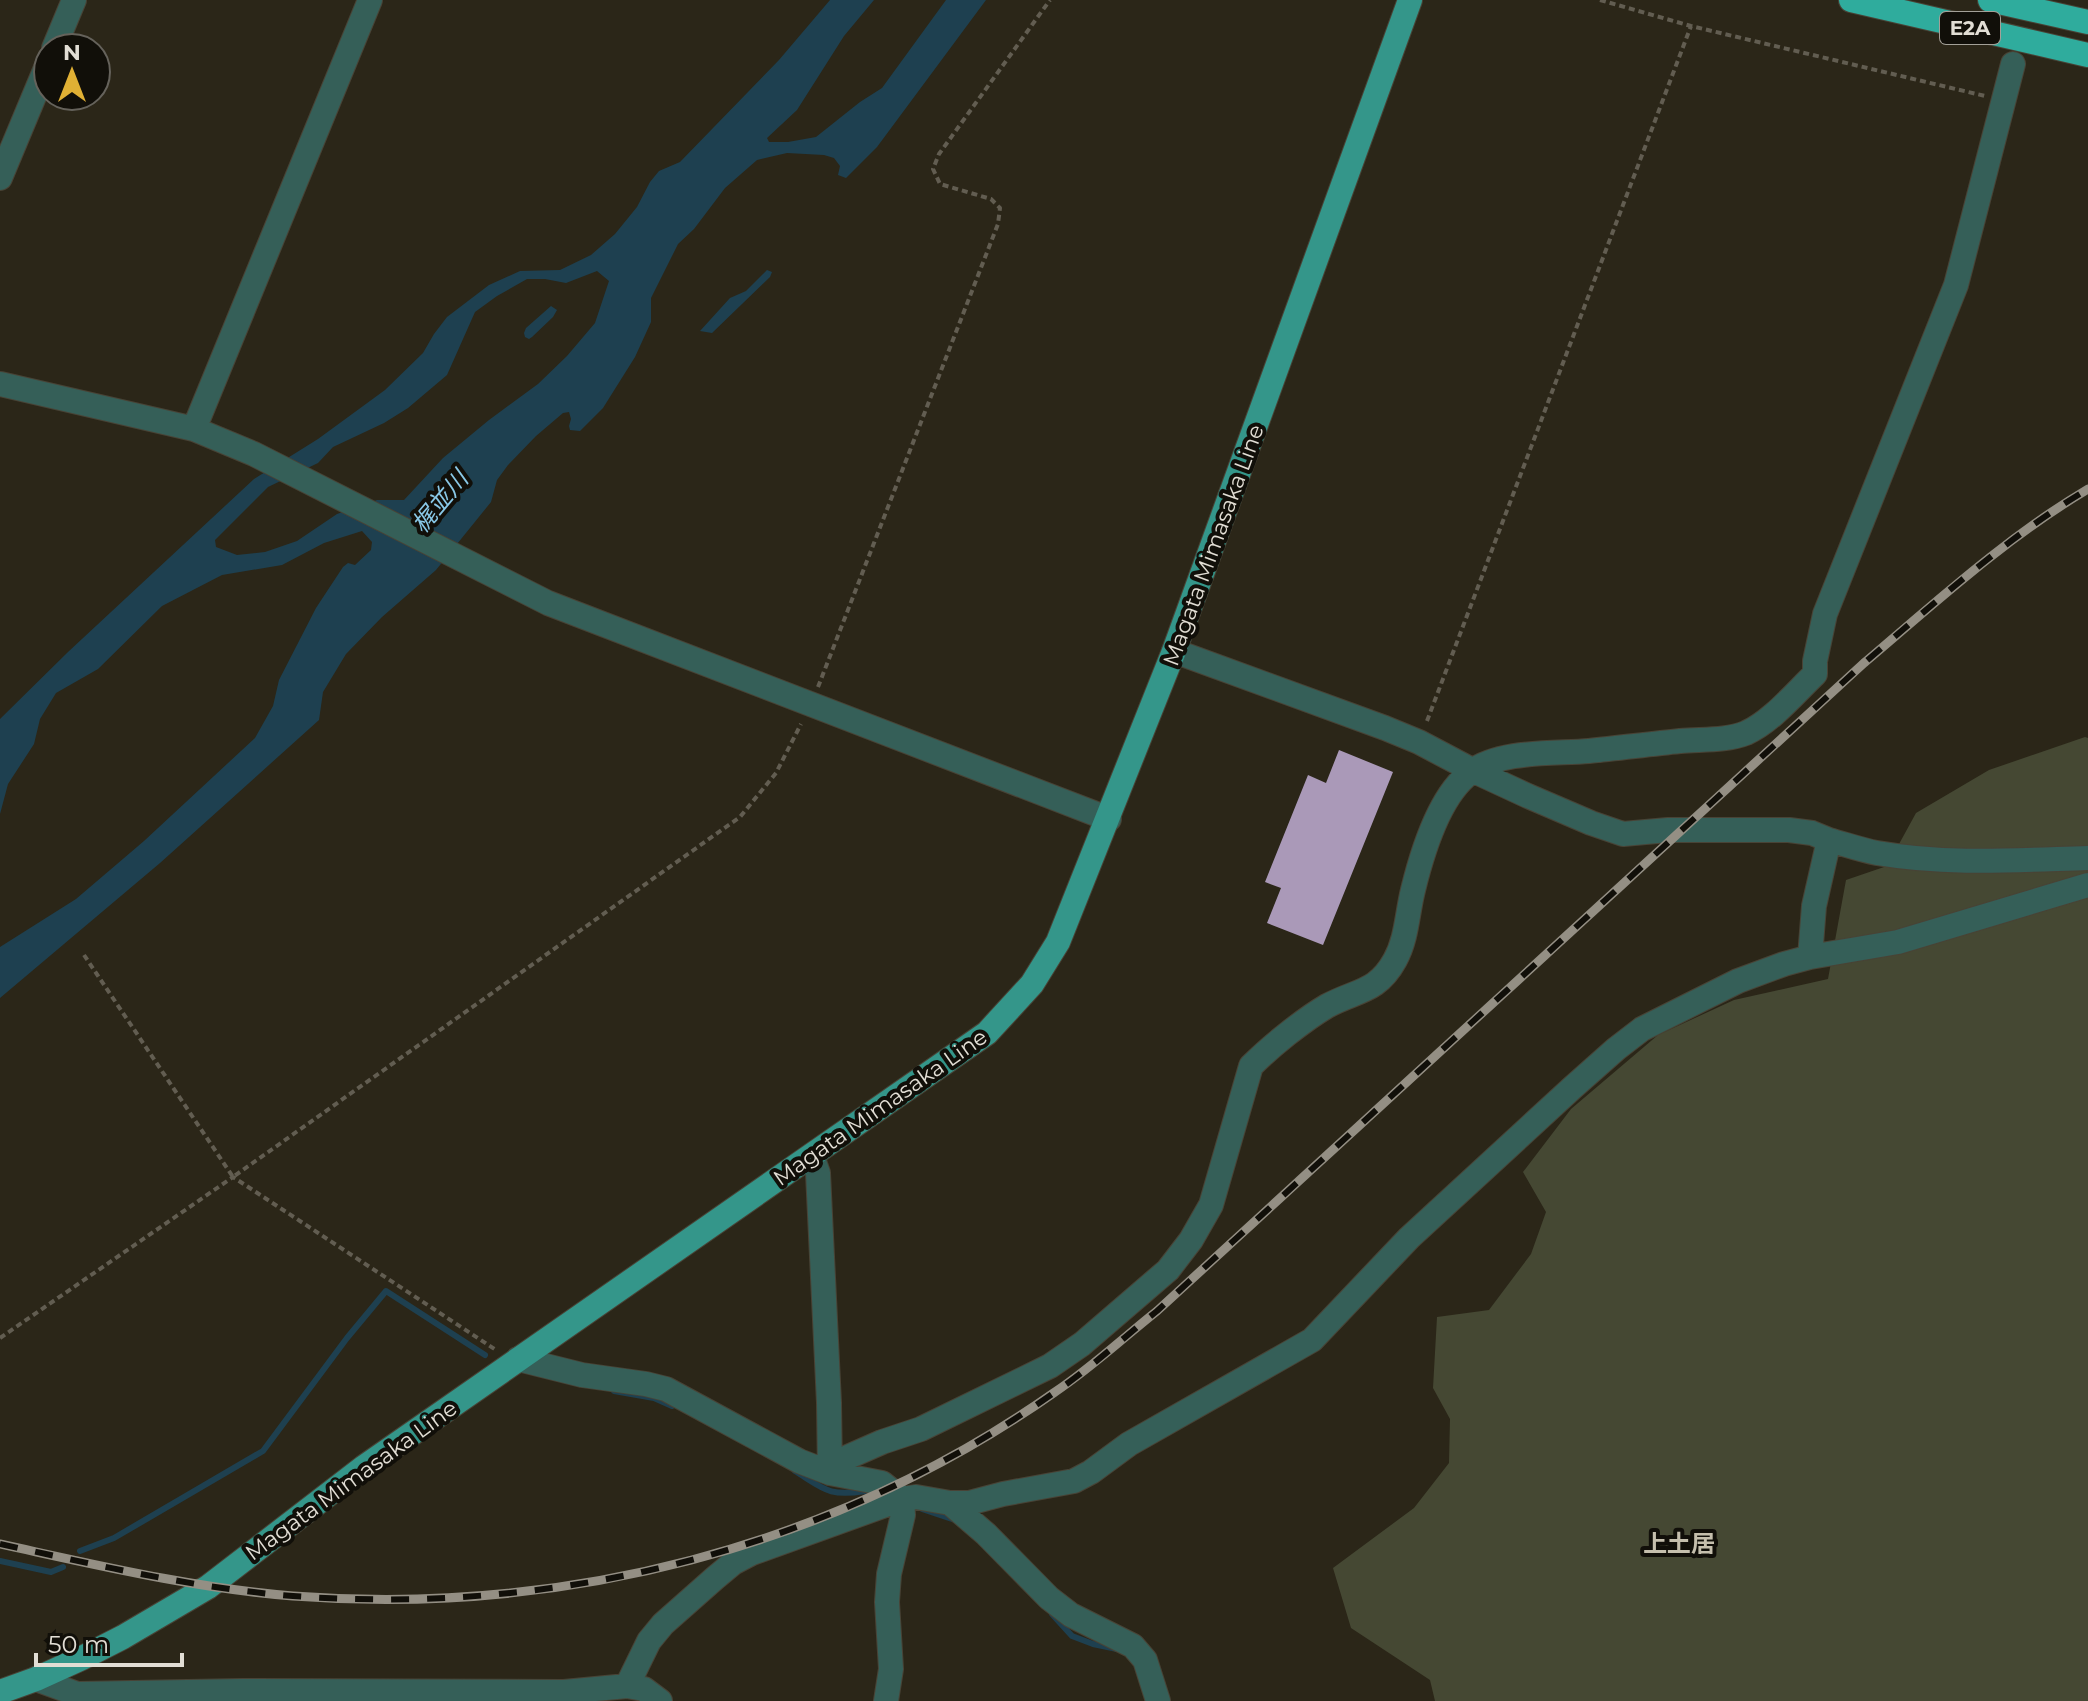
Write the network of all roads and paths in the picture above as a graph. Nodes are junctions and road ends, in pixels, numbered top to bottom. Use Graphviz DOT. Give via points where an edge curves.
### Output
graph roads {
  1 [pos="74,0"];
  2 [pos="370,0"];
  3 [pos="1050,0"];
  4 [pos="1410,0"];
  5 [pos="1600,0"];
  6 [pos="1851,0"];
  7 [pos="1990,0"];
  8 [pos="2088,22"];
  9 [pos="1691,26"];
  10 [pos="61,32"];
  11 [pos="2088,55"];
  12 [pos="2013,64"];
  13 [pos="2003,100"];
  14 [pos="32,101"];
  15 [pos="0,178"];
  16 [pos="0,384"];
  17 [pos="194,429"];
  18 [pos="1174,651"];
  19 [pos="811,705"];
  20 [pos="1419,742"];
  21 [pos="1472,770"];
  22 [pos="1109,819"];
  23 [pos="1829,840"];
  24 [pos="2088,858"];
  25 [pos="2088,885"];
  26 [pos="84,955"];
  27 [pos="1810,957"];
  28 [pos="812,1156"];
  29 [pos="233,1177"];
  30 [pos="0,1338"];
  31 [pos="518,1359"];
  32 [pos="830,1473"];
  33 [pos="902,1499"];
  34 [pos="950,1503"];
  35 [pos="36,1679"];
  36 [pos="627,1686"];
  37 [pos="0,1692"];
  38 [pos="660,1701"];
  39 [pos="886,1701"];
  40 [pos="1158,1701"];
  1 -- 10 [label="street"];
  2 -- 17 [label="street"];
  3 -- 19 [label="path" via="933,169 940,184 991,199 1000,208 998,224"];
  4 -- 18 [label="main road, Magata Mimasaka Line"];
  5 -- 9 [label="path"];
  6 -- 11 [label="highway, E2A"];
  7 -- 8 [label="highway, E2A"];
  9 -- 13 [label="path"];
  9 -- 20 [label="path"];
  12 -- 13 [label="street"];
  13 -- 21 [label="street" via="1956,285 1825,614 1815,674 1760,726 1743,734 1526,754"];
  14 -- 15 [label="street"];
  16 -- 17 [label="street"];
  17 -- 19 [label="street" via="254,454 548,603"];
  18 -- 20 [label="street"];
  18 -- 22 [label="main road, Magata Mimasaka Line"];
  19 -- 22 [label="street"];
  19 -- 29 [label="path" via="776,773 740,817"];
  20 -- 21 [label="street"];
  21 -- 23 [label="street" via="1623,834 1789,830"];
  21 -- 32 [label="street" via="1438,816 1412,892 1401,947 1383,978 1325,1008 1251,1066 1211,1205 1168,1270 1050,1366 921,1429 848,1457"];
  22 -- 28 [label="main road, Magata Mimasaka Line" via="1058,942 1032,984 987,1033"];
  23 -- 24 [label="street" via="1931,859"];
  23 -- 27 [label="street" via="1814,906"];
  25 -- 27 [label="street" via="1898,942"];
  26 -- 29 [label="path"];
  27 -- 34 [label="street" via="1738,981 1642,1029 1409,1238 1312,1340 1074,1481"];
  28 -- 31 [label="main road, Magata Mimasaka Line"];
  28 -- 32 [label="street" via="818,1173"];
  29 -- 30 [label="path"];
  29 -- 31 [label="path"];
  31 -- 32 [label="street" via="666,1389"];
  31 -- 35 [label="main road, Magata Mimasaka Line" via="364,1467 208,1587"];
  32 -- 33 [label="street" via="882,1483"];
  33 -- 34 [label="street"];
  33 -- 36 [label="street" via="733,1563 649,1641"];
  33 -- 39 [label="street" via="889,1574 891,1669"];
  34 -- 40 [label="street" via="1049,1598 1133,1646 1145,1660"];
  35 -- 36 [label="street" via="77,1694 564,1692"];
  35 -- 37 [label="main road, Magata Mimasaka Line"];
  36 -- 38 [label="street" via="644,1689"];
}
